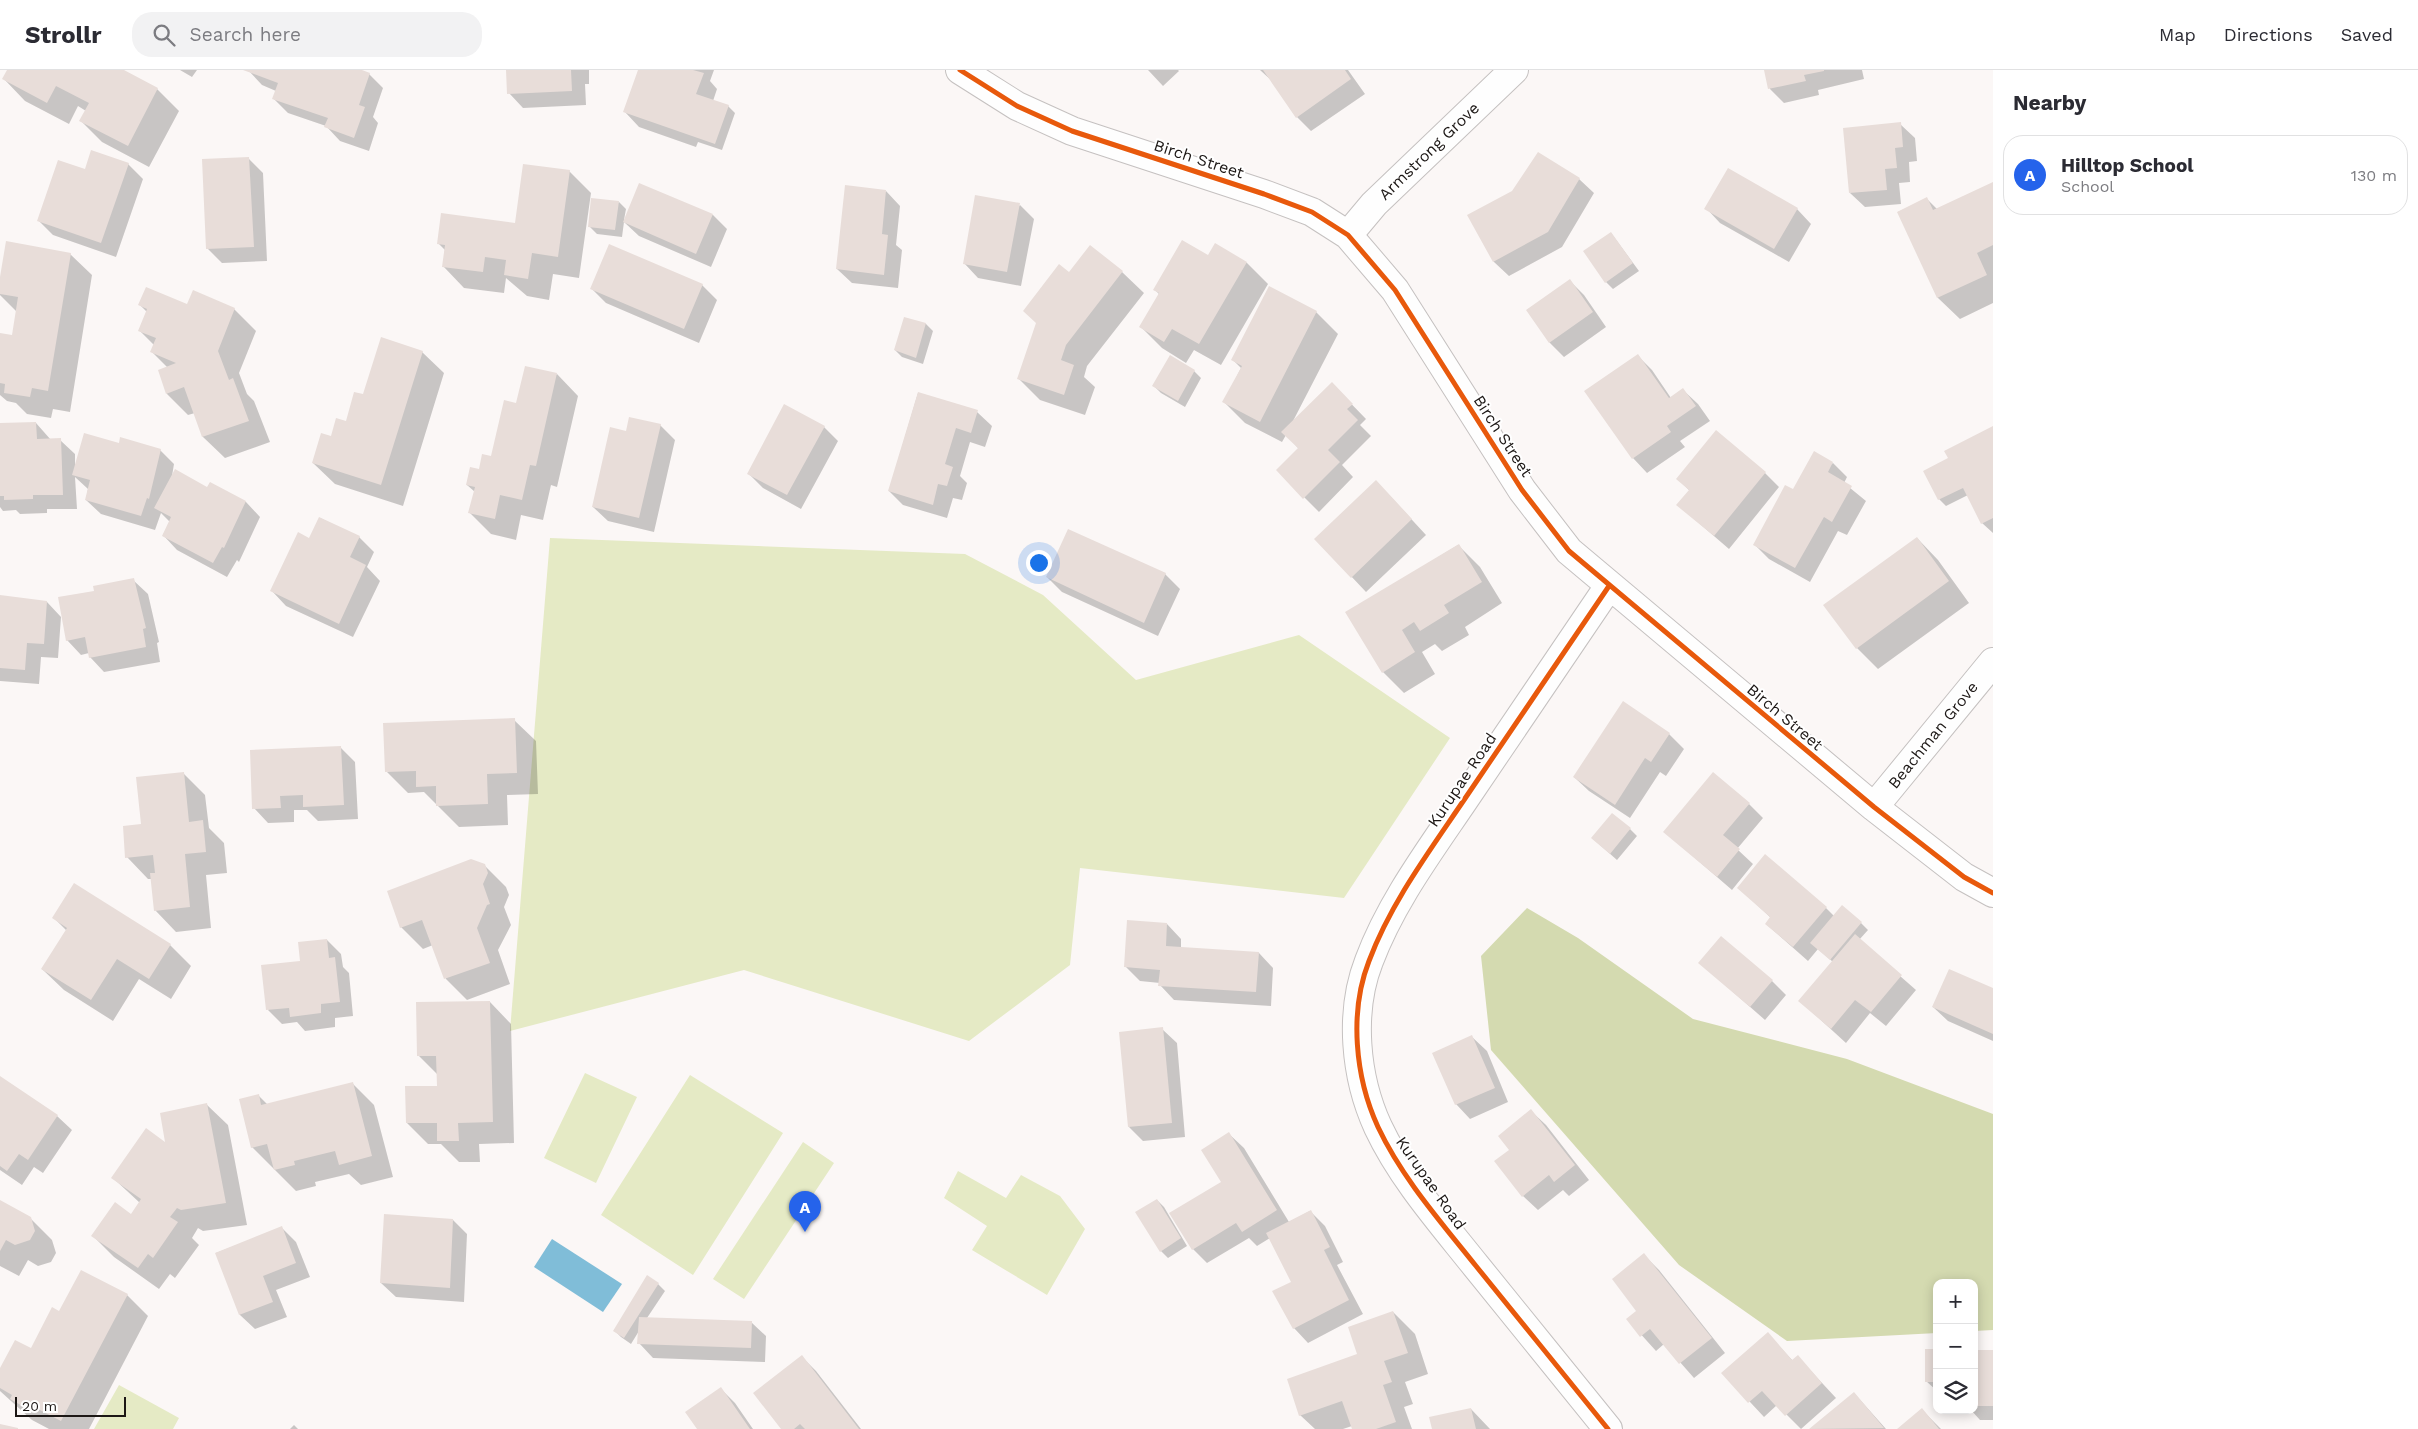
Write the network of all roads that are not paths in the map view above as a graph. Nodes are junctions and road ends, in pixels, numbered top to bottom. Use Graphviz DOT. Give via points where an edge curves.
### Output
graph roads {
  1 [pos="960,70"];
  2 [pos="1514,70"];
  3 [pos="1348,235"];
  4 [pos="1609,586"];
  5 [pos="1993,662"];
  6 [pos="1874,807"];
  7 [pos="1993,893"];
  8 [pos="1608,1429"];
  1 -- 3 [label="street, Birch Street" via="1017,106 1072,131 1312,212"];
  2 -- 3 [label="street, Armstrong Grove" via="1374,204"];
  3 -- 4 [label="street, Birch Street" via="1395,290 1522,490 1569,550"];
  4 -- 6 [label="street, Birch Street"];
  4 -- 8 [label="street, Kurupae Road" via="1423,860 1389,918 1368,962 1359,1006 1357,1050 1364,1091 1378,1127 1399,1165 1429,1208"];
  5 -- 6 [label="street, Beachman Grove"];
  6 -- 7 [label="street, Birch Street" via="1964,878"];
}
